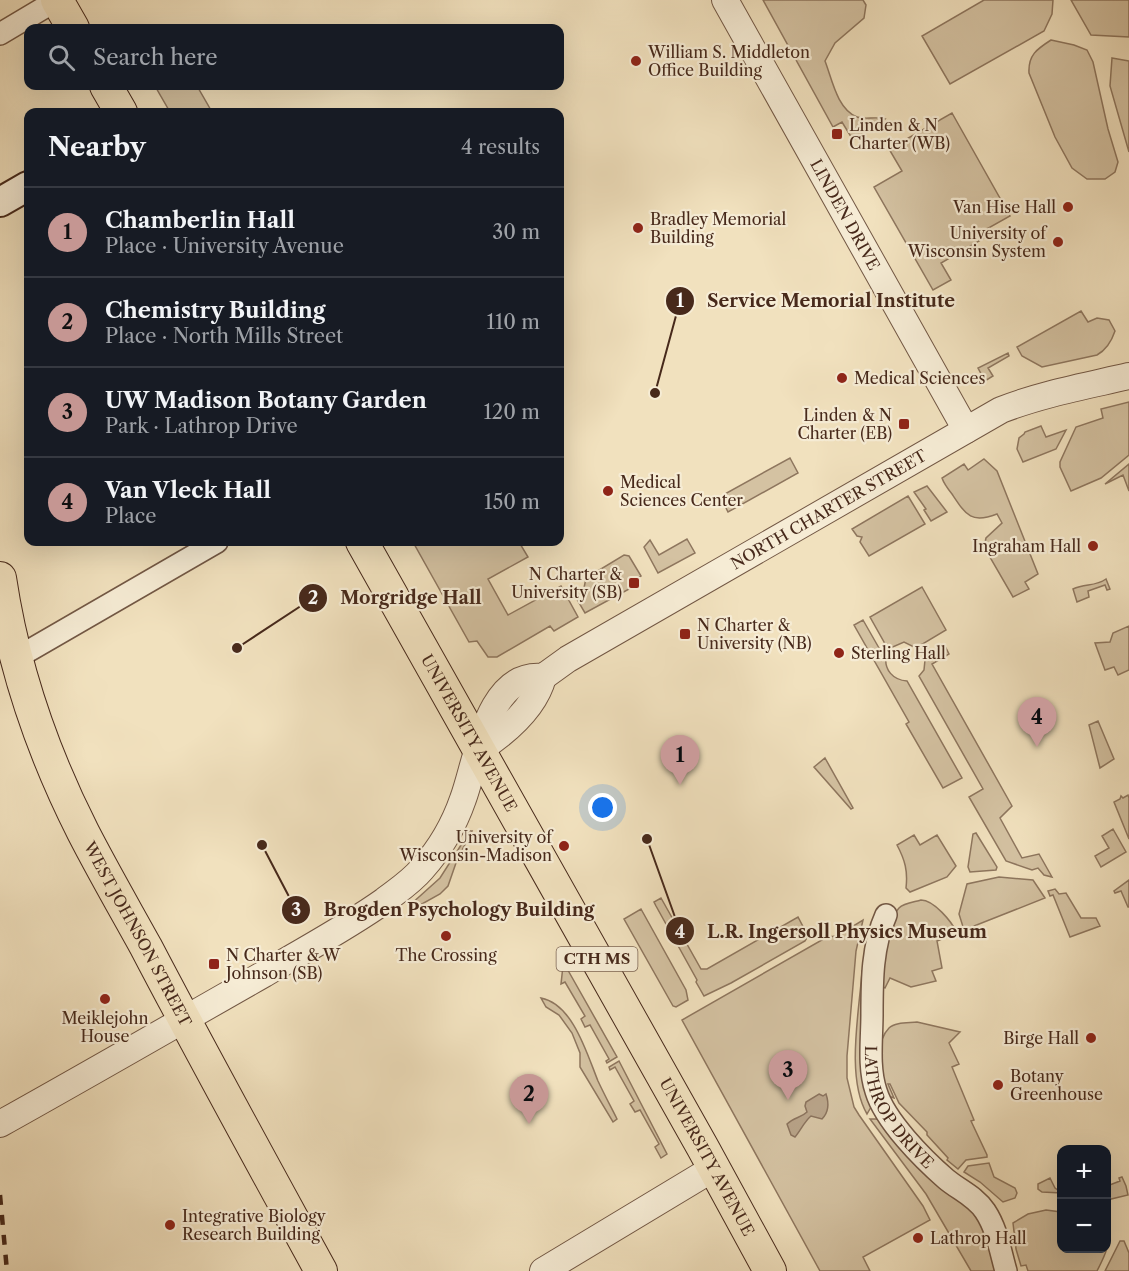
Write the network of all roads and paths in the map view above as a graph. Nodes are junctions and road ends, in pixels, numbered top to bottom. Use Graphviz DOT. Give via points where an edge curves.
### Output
graph roads {
  1 [pos="57,0"];
  2 [pos="725,0"];
  3 [pos="71,24"];
  4 [pos="0,34"];
  5 [pos="108,90"];
  6 [pos="119,108"];
  7 [pos="24,188"];
  8 [pos="0,202"];
  9 [pos="1129,376"];
  10 [pos="966,430"];
  11 [pos="210,546"];
  12 [pos="364,546"];
  13 [pos="0,578"];
  14 [pos="18,657"];
  15 [pos="479,750"];
  16 [pos="886,915"];
  17 [pos="184,1019"];
  18 [pos="0,1124"];
  19 [pos="714,1168"];
  20 [pos="321,1271"];
  21 [pos="543,1271"];
  22 [pos="770,1271"];
  23 [pos="1006,1271"];
  1 -- 3 [label="main road"];
  1 -- 4 [label="street"];
  2 -- 10 [label="street, LINDEN DRIVE"];
  5 -- 6 [label="main road"];
  7 -- 8 [label="main road"];
  9 -- 10 [label="street, NORTH CHARTER STREET" via="1025,400"];
  10 -- 15 [label="street, NORTH CHARTER STREET" via="543,677 526,678 504,693 489,715"];
  11 -- 14 [label="street"];
  12 -- 15 [label="main road, UNIVERSITY AVENUE / CTH MS"];
  13 -- 14 [label="main road, WEST JOHNSON STREET"];
  14 -- 17 [label="main road, WEST JOHNSON STREET" via="66,797"];
  15 -- 17 [label="street, NORTH CHARTER STREET" via="446,838 405,885 338,931"];
  15 -- 19 [label="main road, UNIVERSITY AVENUE / CTH MS"];
  16 -- 23 [label="street, LATHROP DRIVE" via="877,942 873,981 872,1073 878,1098 912,1145 985,1211 996,1233"];
  17 -- 18 [label="street, NORTH CHARTER STREET"];
  17 -- 20 [label="main road, WEST JOHNSON STREET"];
  19 -- 21 [label="street"];
  19 -- 22 [label="main road, UNIVERSITY AVENUE / CTH MS"];
}
